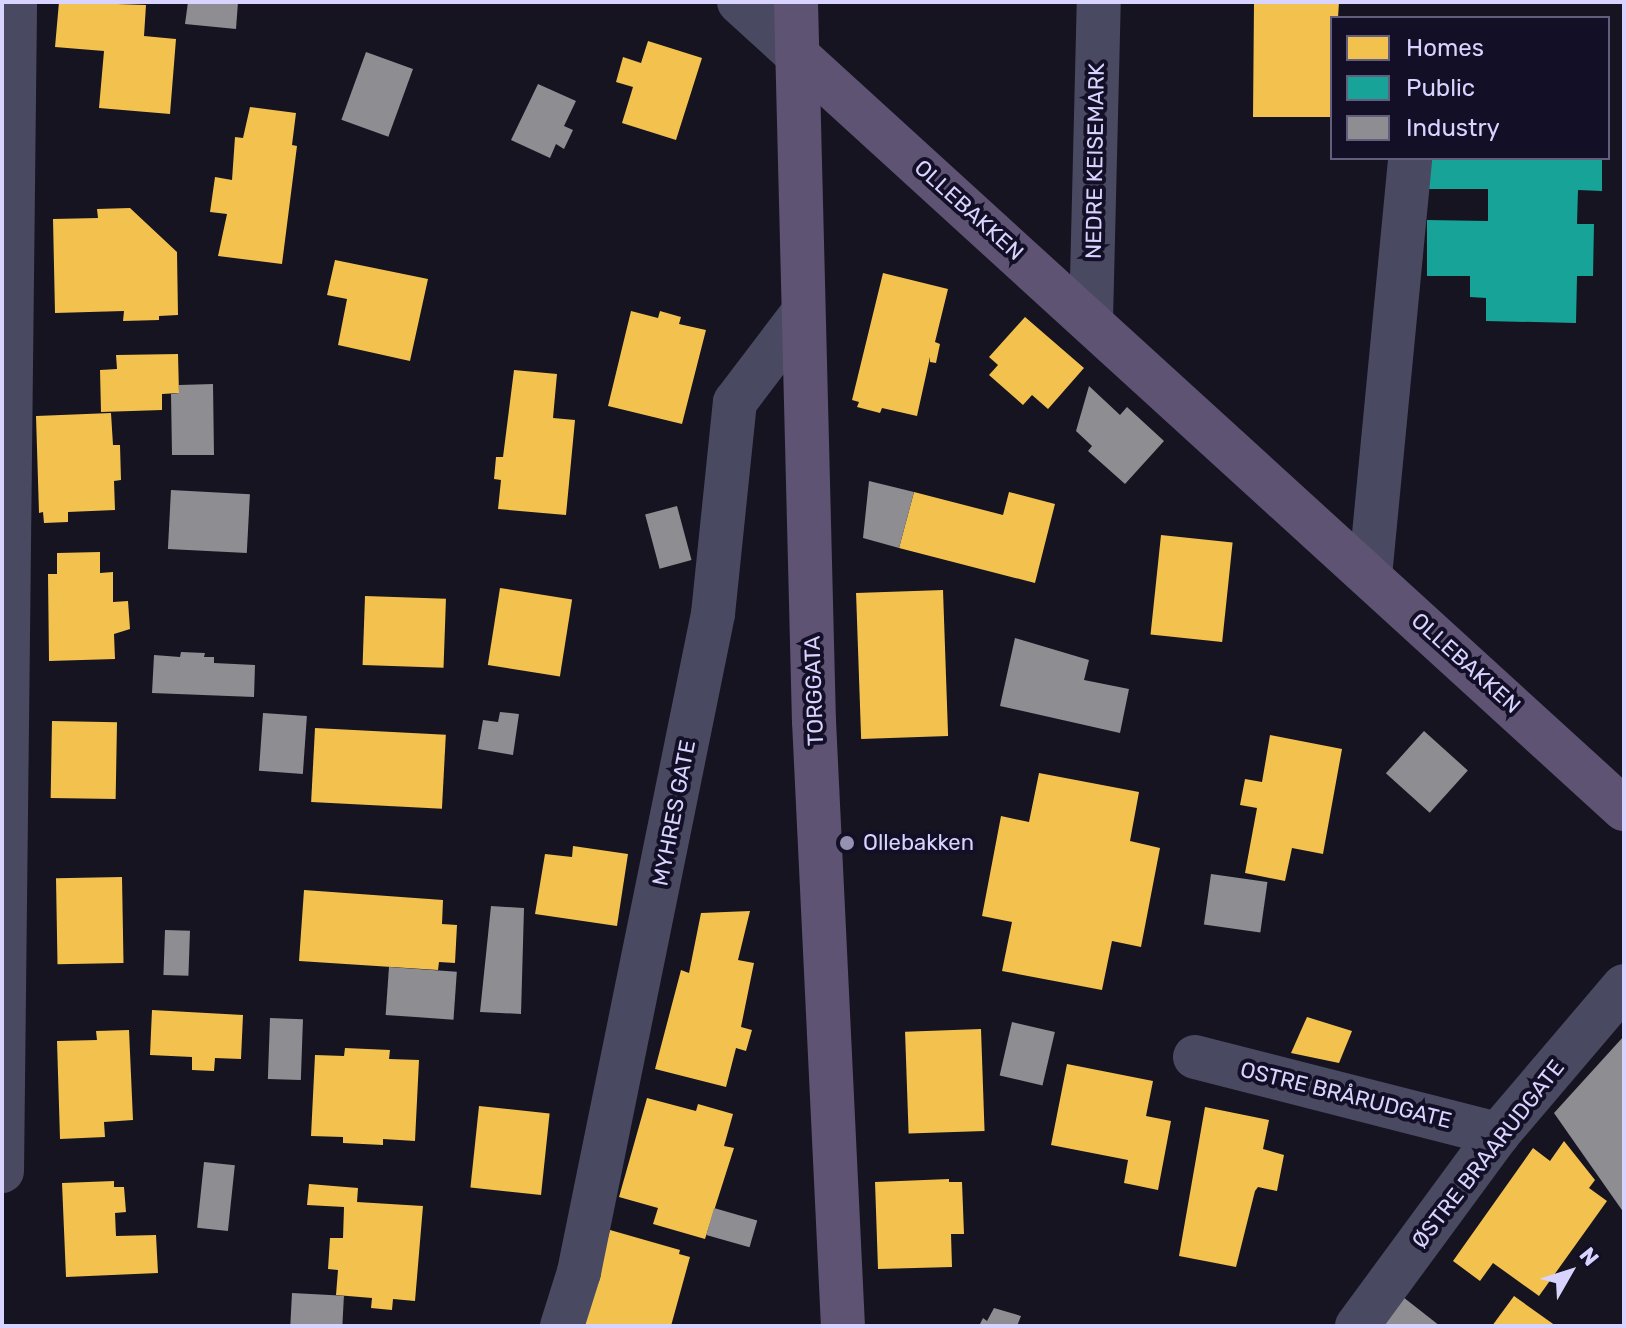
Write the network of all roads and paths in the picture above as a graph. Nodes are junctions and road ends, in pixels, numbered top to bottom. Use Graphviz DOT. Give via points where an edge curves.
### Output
graph roads {
  1 [pos="15,2"];
  2 [pos="739,2"];
  3 [pos="796,2"];
  4 [pos="1099,2"];
  5 [pos="797,55"];
  6 [pos="1410,160"];
  7 [pos="801,315"];
  8 [pos="1091,320"];
  9 [pos="1370,576"];
  10 [pos="1624,809"];
  11 [pos="1624,986"];
  12 [pos="1195,1057"];
  13 [pos="1498,1134"];
  14 [pos="2,1171"];
  15 [pos="562,1326"];
  16 [pos="843,1326"];
  17 [pos="1357,1326"];
  1 -- 14 [label="street"];
  2 -- 5 [label="street, OLLEBAKKEN"];
  3 -- 5 [label="main road, TORGGATA"];
  4 -- 8 [label="street, NEDRE KEISEMARK"];
  5 -- 7 [label="main road, TORGGATA"];
  5 -- 8 [label="main road, OLLEBAKKEN"];
  6 -- 9 [label="street"];
  7 -- 15 [label="street, MYHRES GATE" via="735,402 713,614 579,1272"];
  7 -- 16 [label="main road, TORGGATA"];
  8 -- 9 [label="main road, OLLEBAKKEN"];
  9 -- 10 [label="main road, OLLEBAKKEN"];
  11 -- 13 [label="street, ØSTRE BRAARUDGATE"];
  12 -- 13 [label="street, OSTRE BRÅRUDGATE"];
  13 -- 17 [label="street, ØSTRE BRAARUDGATE"];
}
